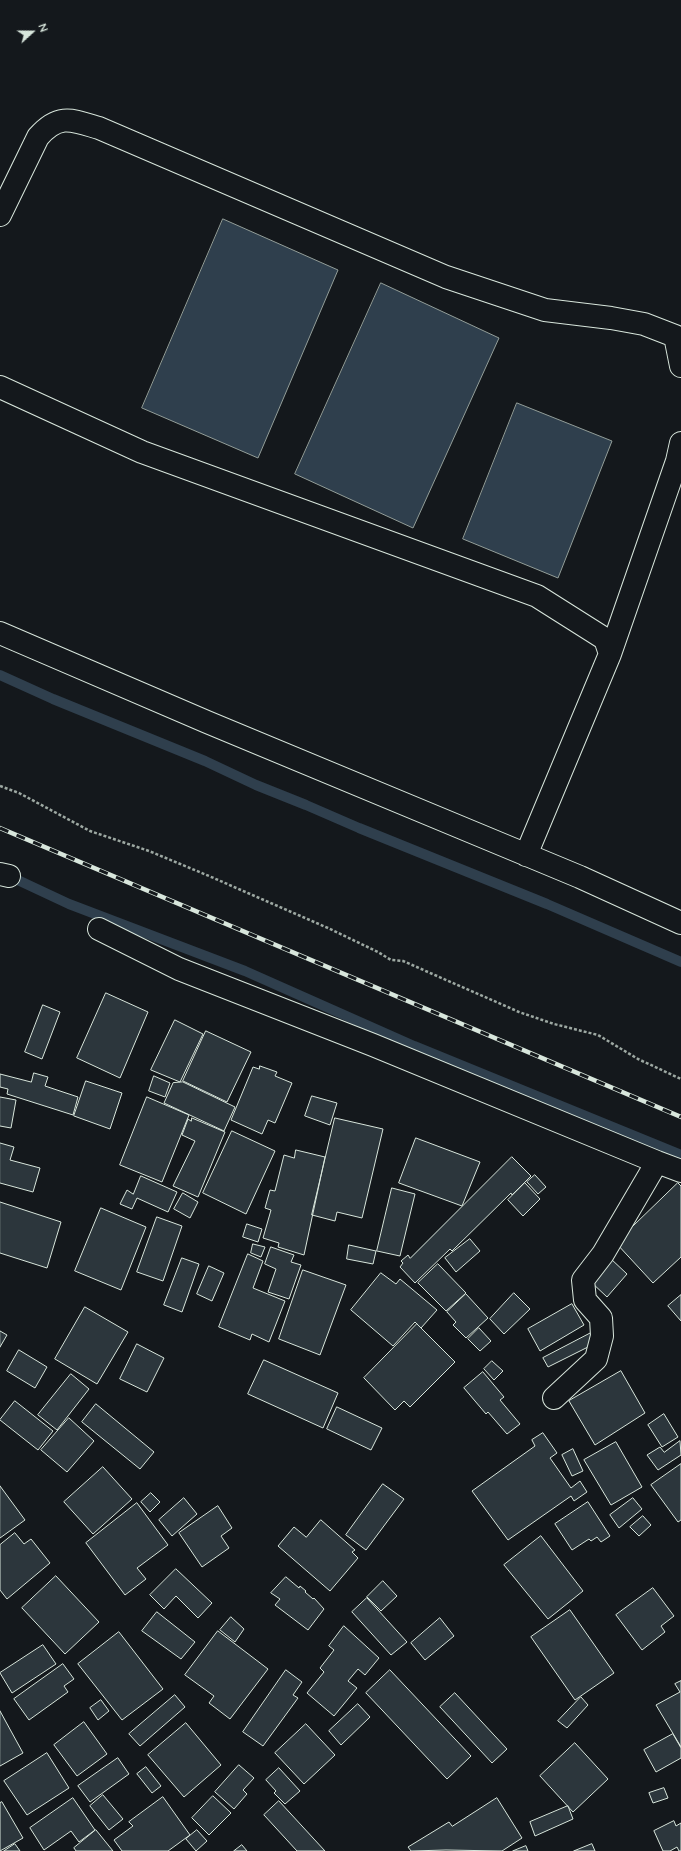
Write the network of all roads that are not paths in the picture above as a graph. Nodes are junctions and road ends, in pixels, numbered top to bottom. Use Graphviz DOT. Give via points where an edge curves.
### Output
graph roads {
  1 [pos="0,215"];
  2 [pos="681,366"];
  3 [pos="0,388"];
  4 [pos="681,443"];
  5 [pos="0,633"];
  6 [pos="610,654"];
  7 [pos="526,855"];
  8 [pos="681,923"];
  9 [pos="99,929"];
  10 [pos="657,1162"];
  11 [pos="681,1171"];
  12 [pos="554,1398"];
  1 -- 2 [label="street" via="38,137 54,123 77,122 99,128 446,277 545,310 644,324 675,336"];
  3 -- 6 [label="street" via="142,452 536,596 605,639"];
  4 -- 6 [label="street"];
  5 -- 7 [label="street"];
  6 -- 7 [label="street"];
  7 -- 8 [label="street"];
  9 -- 10 [label="street" via="179,969 374,1045"];
  10 -- 11 [label="street"];
  10 -- 12 [label="street" via="603,1254 583,1280 585,1300 601,1318 602,1336 596,1359"];
}
